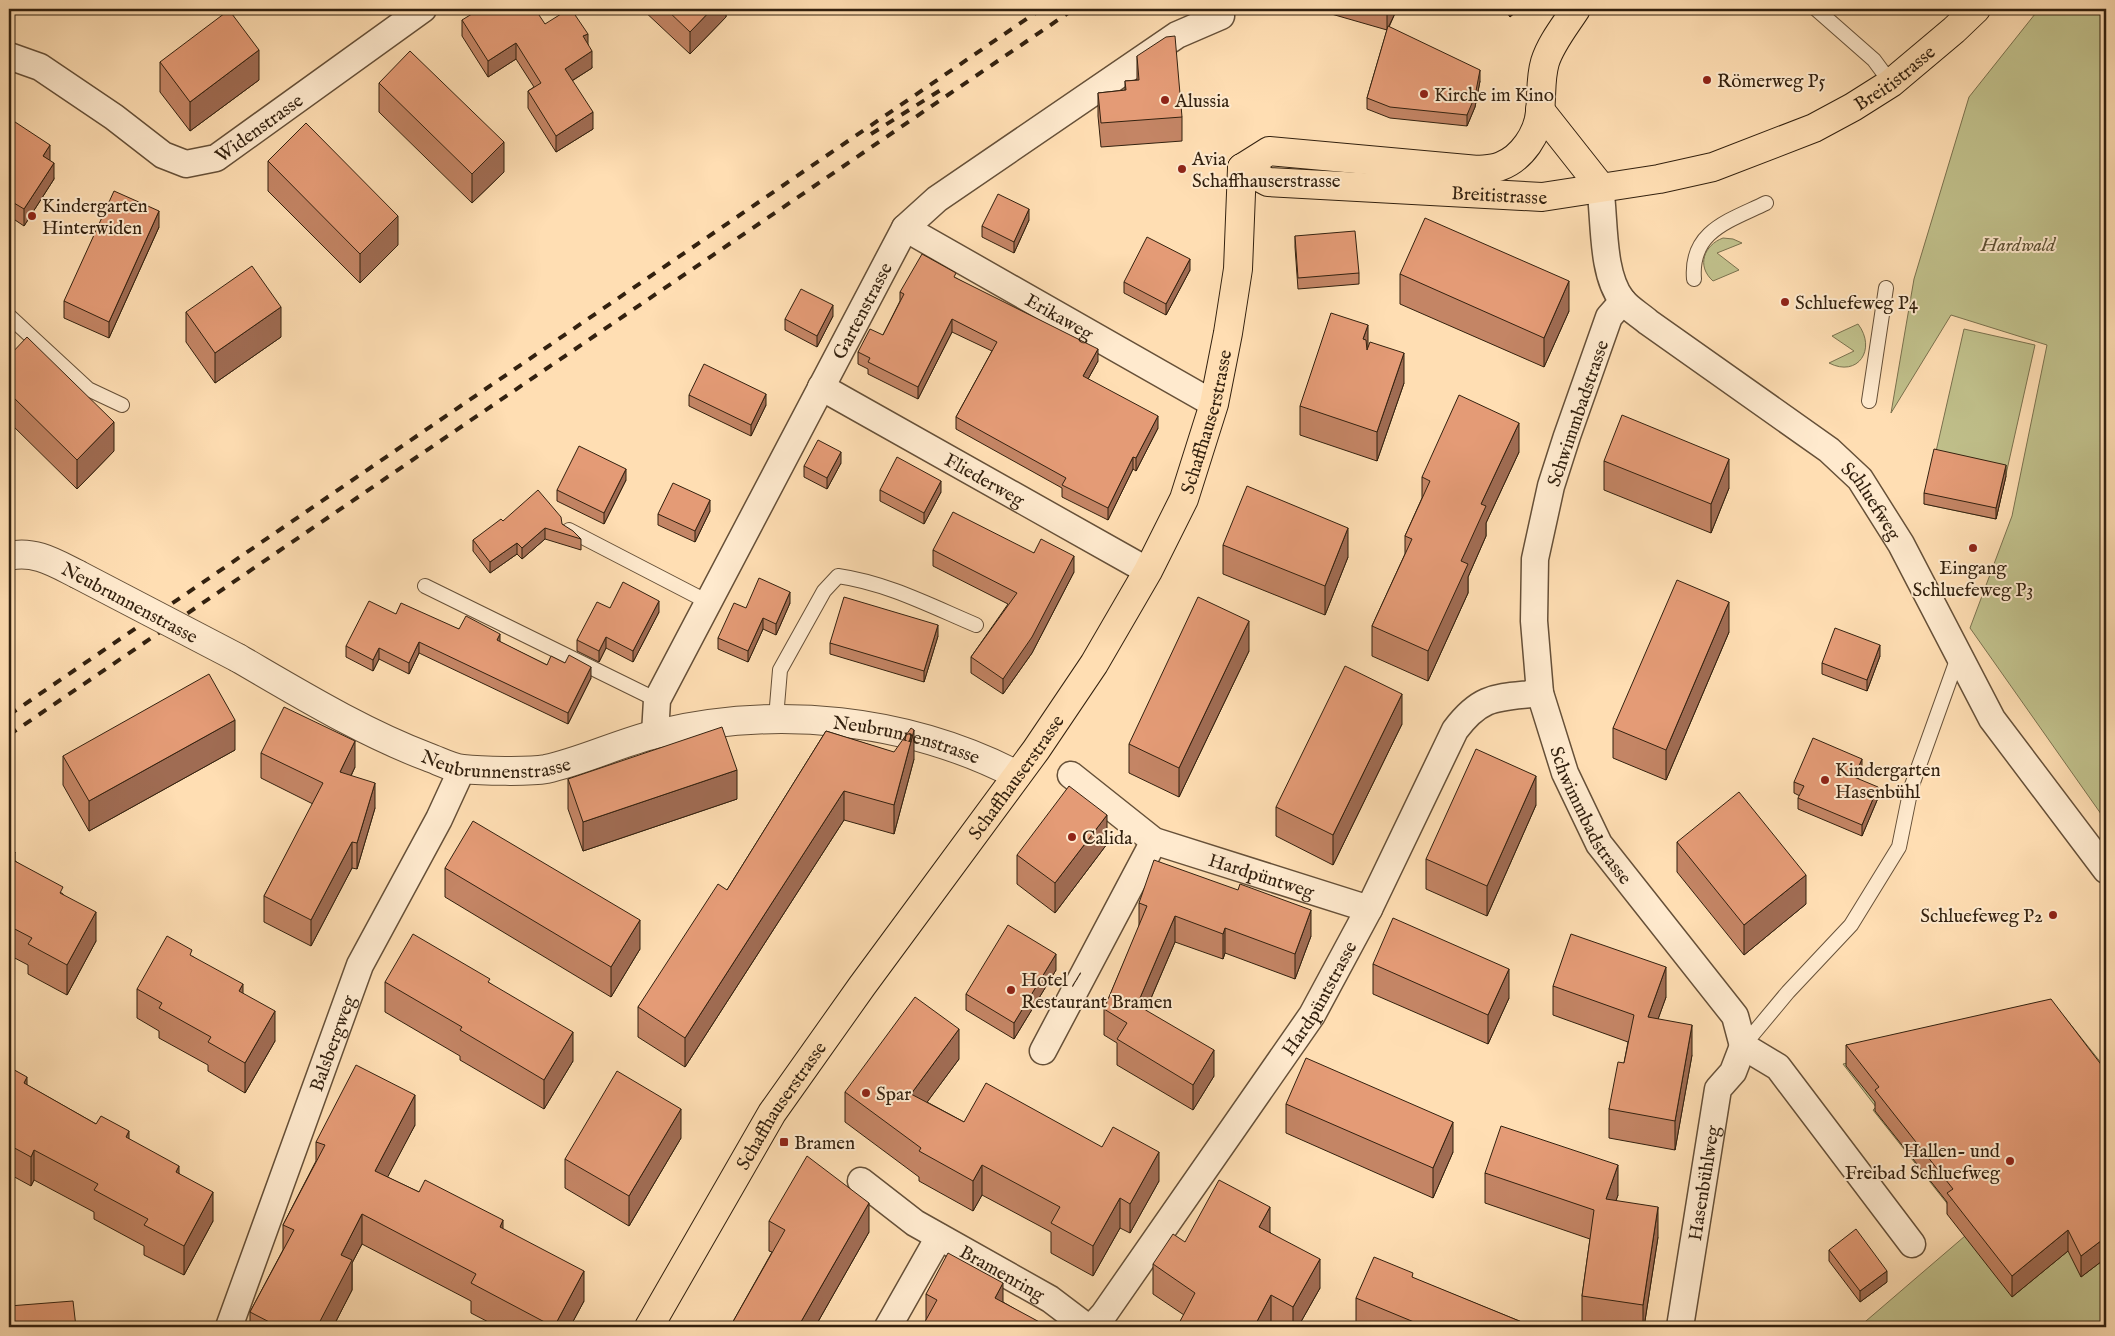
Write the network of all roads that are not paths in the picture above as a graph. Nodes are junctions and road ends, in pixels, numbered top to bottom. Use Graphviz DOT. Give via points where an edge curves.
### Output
graph roads {
  1 [pos="423,9"];
  2 [pos="1576,9"];
  3 [pos="1816,9"];
  4 [pos="1976,9"];
  5 [pos="1221,16"];
  6 [pos="9,56"];
  7 [pos="1890,83"];
  8 [pos="1540,110"];
  9 [pos="1242,168"];
  10 [pos="1600,186"];
  11 [pos="1766,203"];
  12 [pos="905,228"];
  13 [pos="1694,279"];
  14 [pos="1886,288"];
  15 [pos="1622,301"];
  16 [pos="9,316"];
  17 [pos="821,387"];
  18 [pos="1869,401"];
  19 [pos="122,404"];
  20 [pos="1214,404"];
  21 [pos="569,530"];
  22 [pos="9,556"];
  23 [pos="1148,571"];
  24 [pos="425,586"];
  25 [pos="708,602"];
  26 [pos="976,625"];
  27 [pos="1958,657"];
  28 [pos="1540,693"];
  29 [pos="657,700"];
  30 [pos="776,718"];
  31 [pos="655,734"];
  32 [pos="462,769"];
  33 [pos="1017,775"];
  34 [pos="1071,775"];
  35 [pos="1154,841"];
  36 [pos="2106,870"];
  37 [pos="1369,909"];
  38 [pos="1744,1046"];
  39 [pos="1043,1051"];
  40 [pos="861,1181"];
  41 [pos="939,1237"];
  42 [pos="1912,1244"];
  43 [pos="229,1327"];
  44 [pos="649,1327"];
  45 [pos="888,1327"];
  46 [pos="1088,1327"];
  47 [pos="1092,1327"];
  48 [pos="1680,1327"];
  1 -- 6 [label="street, Widenstrasse" via="216,158 186,164 163,155 40,67"];
  2 -- 8 [label="main road" via="1545,62"];
  3 -- 7 [label="lane" via="1874,60"];
  4 -- 7 [label="main road, Breitistrasse"];
  5 -- 12 [label="street, Gartenstrasse" via="1177,35 937,199"];
  7 -- 10 [label="main road, Breitistrasse" via="1814,128 1713,167 1659,179"];
  8 -- 9 [label="main road, Breitistrasse" via="1536,130 1529,142 1518,156 1501,166 1478,170 1270,150"];
  8 -- 10 [label="main road"];
  9 -- 10 [label="main road, Breitistrasse" via="1268,182 1522,196 1542,197"];
  9 -- 20 [label="main road, Schaffhauserstrasse" via="1238,270"];
  10 -- 15 [label="street, Schluefweg" via="1609,272"];
  11 -- 13 [label="lane" via="1709,233 1698,246 1693,264"];
  12 -- 17 [label="street, Gartenstrasse"];
  12 -- 20 [label="street, Erikaweg"];
  14 -- 18 [label="lane"];
  15 -- 27 [label="street, Schluefweg" via="1829,450 1860,479 1901,544"];
  15 -- 28 [label="street, Schwimmbadstrasse" via="1609,317 1567,436 1551,486 1535,558 1534,621"];
  16 -- 19 [label="lane" via="88,389"];
  17 -- 23 [label="street, Fliederweg"];
  17 -- 25 [label="street, Gartenstrasse"];
  20 -- 23 [label="main road, Schaffhauserstrasse" via="1184,499"];
  21 -- 25 [label="lane"];
  22 -- 32 [label="street, Neubrunnenstrasse, bridge" via="44,558 238,658 388,742"];
  23 -- 33 [label="main road, Schaffhauserstrasse" via="1094,664"];
  24 -- 29 [label="lane"];
  25 -- 29 [label="street, Gartenstrasse"];
  26 -- 30 [label="lane" via="862,579 838,576 824,591 780,670"];
  27 -- 36 [label="street, Schluefweg" via="1992,719"];
  27 -- 38 [label="lane" via="1911,788 1899,847 1851,925 1788,992"];
  28 -- 37 [label="street, Hardpüntstrasse" via="1484,701 1469,712 1455,730"];
  28 -- 38 [label="street, Schwimmbadstrasse" via="1565,773 1599,844 1735,1016"];
  29 -- 31 [label="street, Gartenstrasse"];
  30 -- 31 [label="street, Neubrunnenstrasse" via="723,721"];
  30 -- 33 [label="street, Neubrunnenstrasse" via="842,722 909,734 984,759"];
  31 -- 32 [label="street, Neubrunnenstrasse" via="545,769"];
  32 -- 43 [label="street, Balsbergweg" via="439,819 360,964"];
  33 -- 44 [label="main road, Schaffhauserstrasse" via="772,1113"];
  34 -- 35 [label="street, Hardpüntweg"];
  35 -- 37 [label="street, Hardpüntweg"];
  35 -- 39 [label="street"];
  37 -- 47 [label="street, Hardpüntstrasse" via="1312,1015 1191,1191"];
  38 -- 42 [label="street" via="1778,1067"];
  38 -- 48 [label="street, Hasenbühlweg" via="1733,1072 1718,1090"];
  40 -- 41 [label="street, Bramenring" via="915,1223"];
  41 -- 45 [label="street, Bramenring"];
  41 -- 46 [label="street, Bramenring" via="1050,1299"];
}
